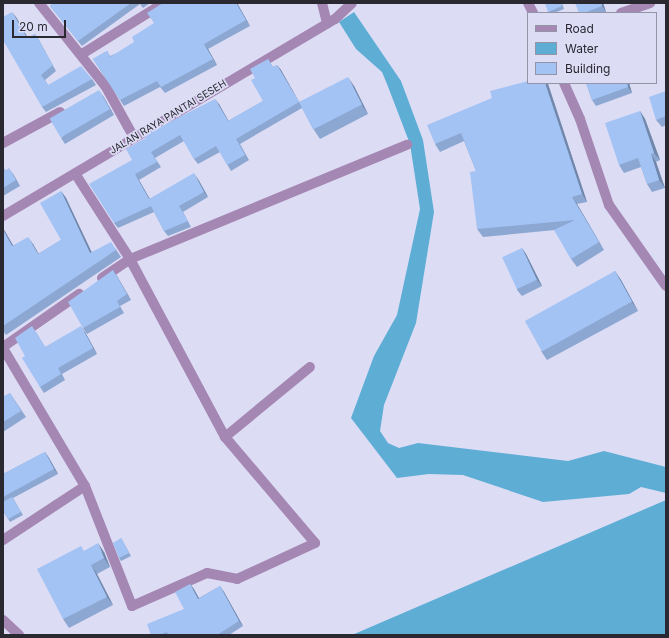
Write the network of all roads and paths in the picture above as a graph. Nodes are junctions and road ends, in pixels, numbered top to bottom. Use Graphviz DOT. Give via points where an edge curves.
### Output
graph roads {
  1 [pos="39,3"];
  2 [pos="164,3"];
  3 [pos="322,3"];
  4 [pos="352,3"];
  5 [pos="528,3"];
  6 [pos="650,3"];
  7 [pos="532,12"];
  8 [pos="624,12"];
  9 [pos="331,21"];
  10 [pos="82,54"];
  11 [pos="564,84"];
  12 [pos="106,87"];
  13 [pos="92,94"];
  14 [pos="72,106"];
  15 [pos="133,136"];
  16 [pos="3,143"];
  17 [pos="407,145"];
  18 [pos="76,175"];
  19 [pos="3,216"];
  20 [pos="130,259"];
  21 [pos="666,286"];
  22 [pos="3,347"];
  23 [pos="310,367"];
  24 [pos="225,437"];
  25 [pos="85,486"];
  26 [pos="3,540"];
  27 [pos="3,620"];
  28 [pos="19,635"];
  1 -- 10 [label="street"];
  2 -- 10 [label="street"];
  3 -- 9 [label="street"];
  4 -- 9 [label="street, JALAN RAYA PANTAI SESEH"];
  5 -- 7 [label="street"];
  6 -- 8 [label="street"];
  9 -- 15 [label="street, JALAN RAYA PANTAI SESEH"];
  10 -- 12 [label="street"];
  11 -- 21 [label="street" via="580,119 609,205"];
  12 -- 13 [label="street"];
  12 -- 15 [label="street"];
  14 -- 16 [label="street"];
  15 -- 18 [label="street, JALAN RAYA PANTAI SESEH"];
  17 -- 20 [label="street"];
  18 -- 19 [label="street, JALAN RAYA PANTAI SESEH"];
  18 -- 20 [label="street"];
  20 -- 22 [label="street"];
  20 -- 24 [label="street"];
  22 -- 25 [label="street"];
  23 -- 24 [label="street"];
  24 -- 25 [label="street" via="315,540 314,545 237,579 207,573 132,606"];
  25 -- 26 [label="street"];
  27 -- 28 [label="street"];
}
